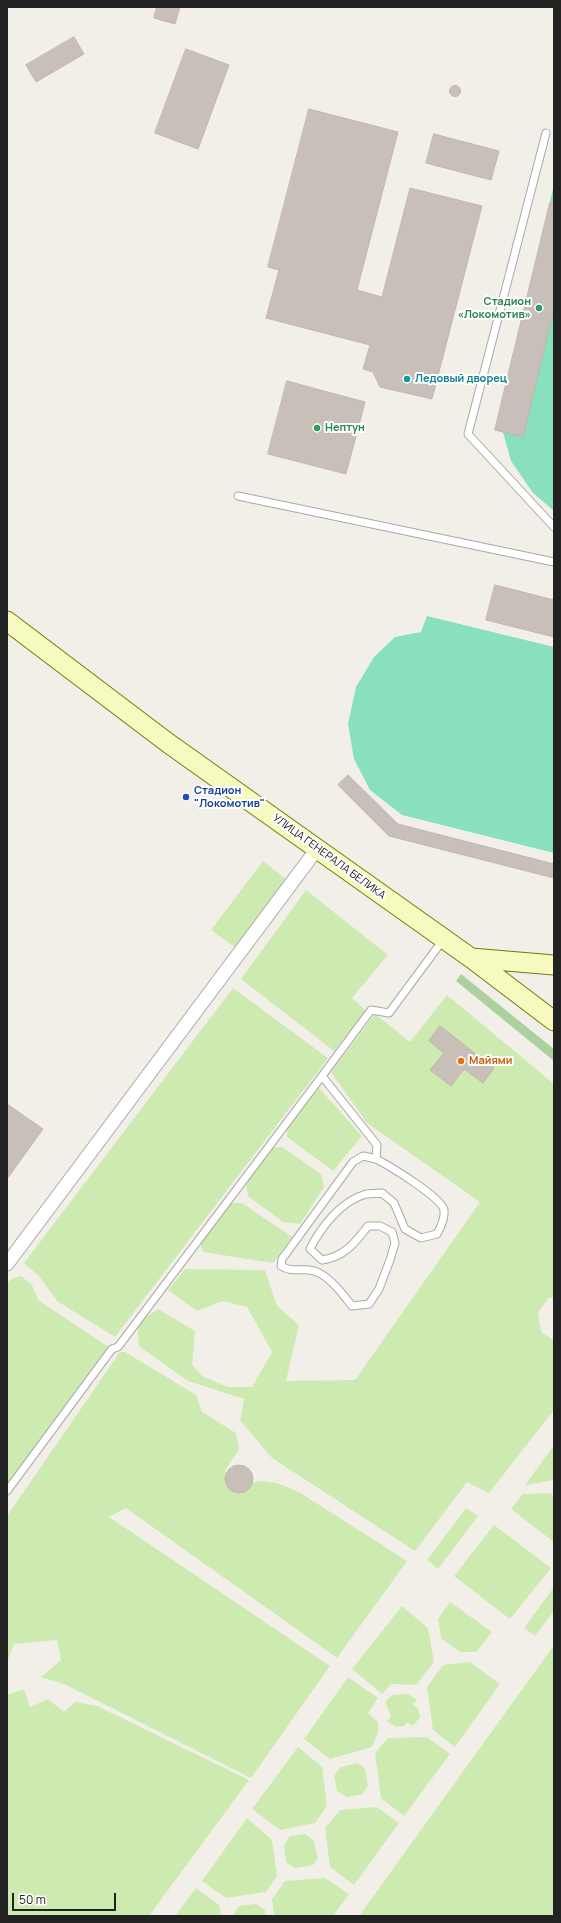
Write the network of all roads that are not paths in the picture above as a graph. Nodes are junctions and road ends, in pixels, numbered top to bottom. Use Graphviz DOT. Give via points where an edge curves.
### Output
graph roads {
  1 [pos="546,132"];
  2 [pos="238,496"];
  3 [pos="554,527"];
  4 [pos="554,562"];
  5 [pos="7,621"];
  6 [pos="317,849"];
  7 [pos="443,940"];
  8 [pos="471,958"];
  9 [pos="554,965"];
  10 [pos="554,1022"];
  11 [pos="322,1076"];
  12 [pos="376,1159"];
  13 [pos="7,1264"];
  14 [pos="7,1491"];
  1 -- 3 [label="lane" via="468,434"];
  2 -- 4 [label="lane"];
  5 -- 6 [label="main road, УЛИЦА ГЕНЕРАЛА БЕЛИКА" via="168,743"];
  6 -- 7 [label="main road, УЛИЦА ГЕНЕРАЛА БЕЛИКА"];
  6 -- 13 [label="street"];
  7 -- 8 [label="main road, УЛИЦА ГЕНЕРАЛА БЕЛИКА"];
  7 -- 11 [label="lane" via="389,1014 371,1010"];
  8 -- 9 [label="main road"];
  8 -- 10 [label="main road, УЛИЦА ГЕНЕРАЛА БЕЛИКА"];
  11 -- 12 [label="lane" via="377,1145"];
  11 -- 14 [label="lane" via="118,1347 112,1349"];
  12 -- 12 [label="lane" via="363,1156 353,1162 282,1259 282,1266 288,1270 310,1270 324,1276 352,1306 369,1304 379,1289 396,1244 392,1232 380,1226 368,1226 350,1248 333,1258 322,1260 310,1249 331,1217 350,1201 367,1194 382,1194 394,1203 405,1229 421,1238 437,1234 442,1223 444,1210 438,1200"];
}
